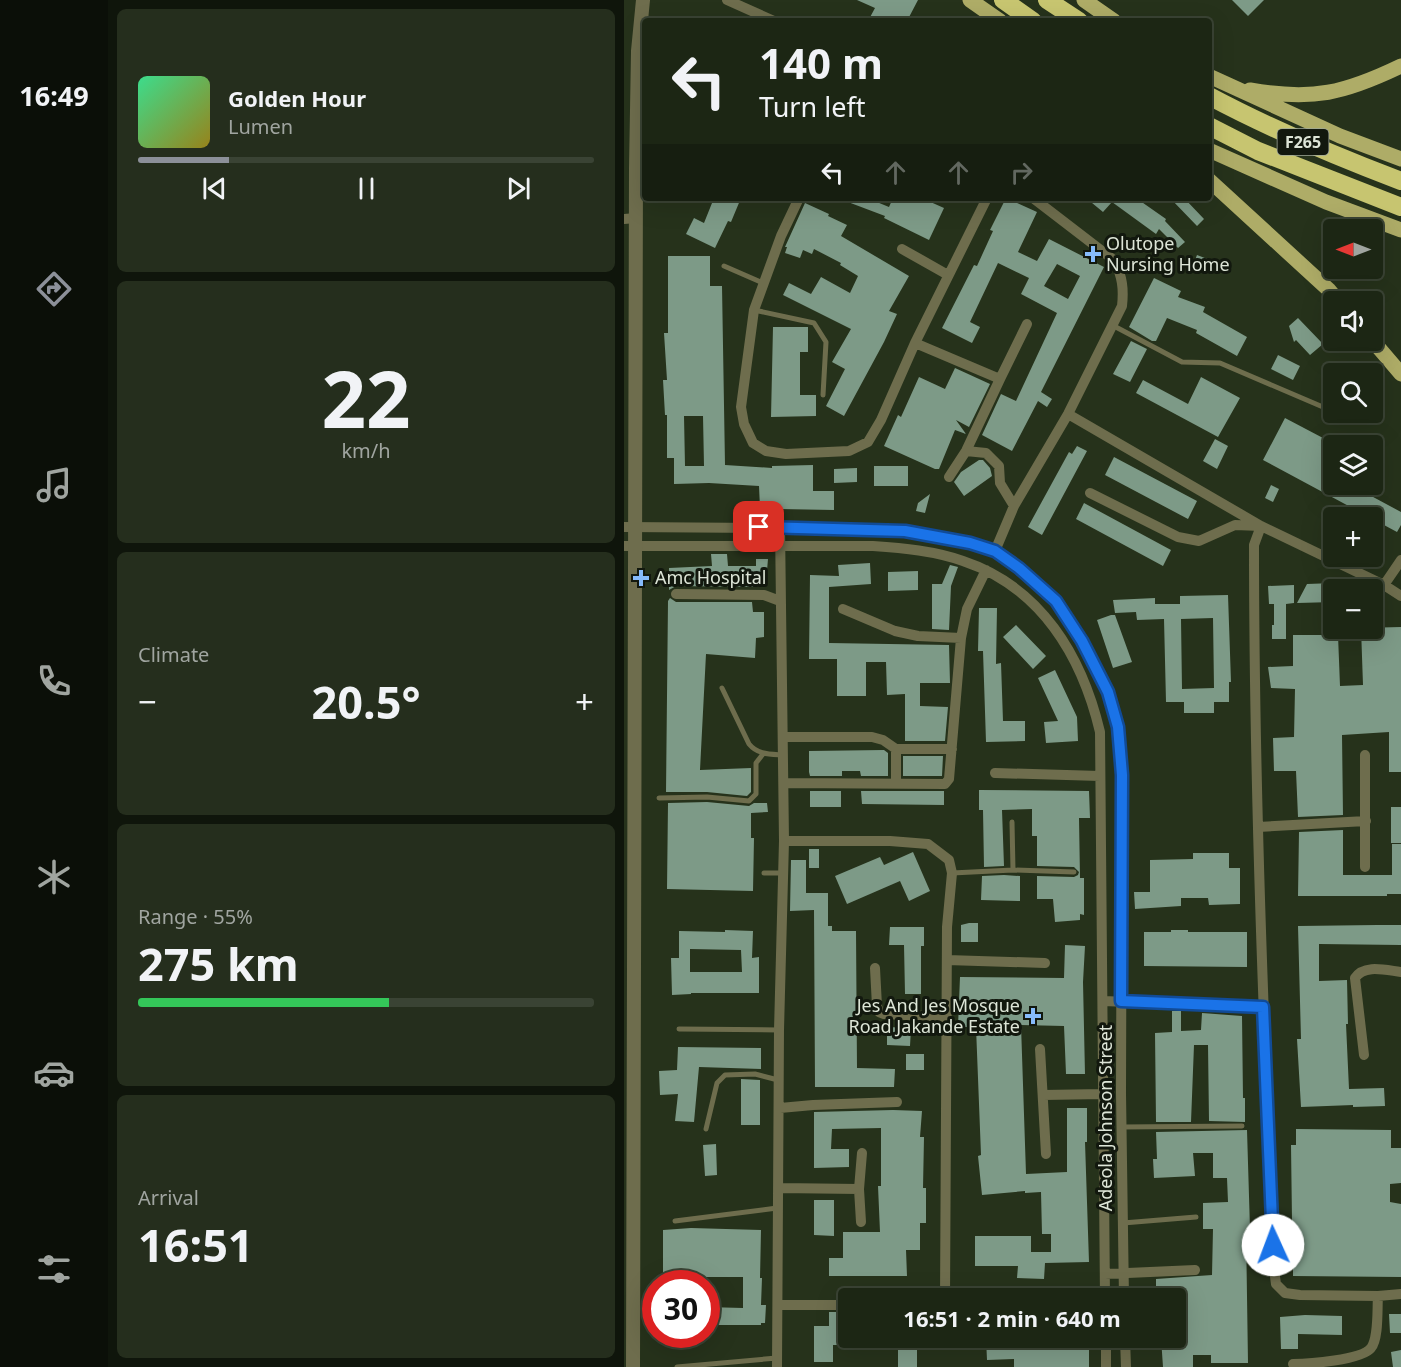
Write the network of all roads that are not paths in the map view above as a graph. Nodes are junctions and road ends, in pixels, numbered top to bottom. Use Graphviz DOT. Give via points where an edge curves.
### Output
graph roads {
  1 [pos="643,0"];
  2 [pos="727,0"];
  3 [pos="970,0"];
  4 [pos="1002,0"];
  5 [pos="1047,0"];
  6 [pos="1084,0"];
  7 [pos="767,18"];
  8 [pos="996,18"];
  9 [pos="1029,18"];
  10 [pos="1074,18"];
  11 [pos="1110,18"];
  12 [pos="1401,66"];
  13 [pos="1212,78"];
  14 [pos="1226,85"];
  15 [pos="1212,98"];
  16 [pos="1212,128"];
  17 [pos="1212,151"];
  18 [pos="1401,159"];
  19 [pos="1401,181"];
  20 [pos="1212,183"];
  21 [pos="798,201"];
  22 [pos="985,201"];
  23 [pos="1037,201"];
  24 [pos="1401,207"];
  25 [pos="630,219"];
  26 [pos="1401,230"];
  27 [pos="630,237"];
  28 [pos="902,249"];
  29 [pos="724,266"];
  30 [pos="948,275"];
  31 [pos="763,284"];
  32 [pos="1330,291"];
  33 [pos="754,310"];
  34 [pos="1027,324"];
  35 [pos="1112,325"];
  36 [pos="915,343"];
  37 [pos="1381,351"];
  38 [pos="1401,374"];
  39 [pos="1000,379"];
  40 [pos="823,395"];
  41 [pos="1323,407"];
  42 [pos="1068,414"];
  43 [pos="966,451"];
  44 [pos="949,477"];
  45 [pos="1090,493"];
  46 [pos="1014,506"];
  47 [pos="1261,526"];
  48 [pos="630,527"];
  49 [pos="780,527"];
  50 [pos="780,545"];
  51 [pos="630,546"];
  52 [pos="995,551"];
  53 [pos="1401,560"];
  54 [pos="986,570"];
  55 [pos="1384,585"];
  56 [pos="676,594"];
  57 [pos="1401,596"];
  58 [pos="780,601"];
  59 [pos="843,609"];
  60 [pos="961,638"];
  61 [pos="722,687"];
  62 [pos="783,737"];
  63 [pos="896,749"];
  64 [pos="952,749"];
  65 [pos="763,754"];
  66 [pos="783,754"];
  67 [pos="1365,755"];
  68 [pos="995,773"];
  69 [pos="1100,776"];
  70 [pos="896,782"];
  71 [pos="783,783"];
  72 [pos="659,798"];
  73 [pos="1366,821"];
  74 [pos="1012,822"];
  75 [pos="1258,827"];
  76 [pos="784,841"];
  77 [pos="629,846"];
  78 [pos="1365,867"];
  79 [pos="1013,870"];
  80 [pos="629,871"];
  81 [pos="1074,872"];
  82 [pos="764,873"];
  83 [pos="783,873"];
  84 [pos="952,873"];
  85 [pos="947,960"];
  86 [pos="1045,963"];
  87 [pos="876,968"];
  88 [pos="1401,972"];
  89 [pos="1103,1001"];
  90 [pos="1121,1001"];
  91 [pos="1263,1007"];
  92 [pos="946,1017"];
  93 [pos="679,1029"];
  94 [pos="779,1030"];
  95 [pos="1040,1050"];
  96 [pos="1364,1055"];
  97 [pos="779,1080"];
  98 [pos="1103,1094"];
  99 [pos="1043,1095"];
  100 [pos="897,1102"];
  101 [pos="780,1108"];
  102 [pos="1242,1126"];
  103 [pos="1122,1127"];
  104 [pos="706,1128"];
  105 [pos="862,1153"];
  106 [pos="1046,1154"];
  107 [pos="779,1188"];
  108 [pos="859,1189"];
  109 [pos="779,1208"];
  110 [pos="1196,1217"];
  111 [pos="675,1221"];
  112 [pos="861,1222"];
  113 [pos="1123,1223"];
  114 [pos="1195,1270"];
  115 [pos="1124,1273"];
  116 [pos="1105,1274"];
  117 [pos="945,1288"];
  118 [pos="1105,1288"];
  119 [pos="1124,1288"];
  120 [pos="1401,1294"];
  121 [pos="1378,1296"];
  122 [pos="778,1305"];
  123 [pos="838,1305"];
  124 [pos="1106,1348"];
  125 [pos="1125,1348"];
  126 [pos="777,1363"];
  127 [pos="1293,1364"];
  128 [pos="677,1366"];
  129 [pos="633,1367"];
  130 [pos="1106,1367"];
  131 [pos="1126,1367"];
  1 -- 25 [label="street"];
  2 -- 7 [label="street"];
  3 -- 8 [label="main road"];
  4 -- 9 [label="highway"];
  5 -- 10 [label="highway"];
  6 -- 11 [label="main road"];
  12 -- 14 [label="main road" via="1364,84 1326,94 1289,95"];
  13 -- 14 [label="main road"];
  14 -- 18 [label="main road"];
  15 -- 19 [label="highway, F265" via="1279,131"];
  16 -- 24 [label="highway, F265" via="1258,151"];
  17 -- 26 [label="main road"];
  20 -- 32 [label="main road"];
  21 -- 31 [label="street"];
  22 -- 30 [label="street"];
  23 -- 35 [label="street" via="1115,261 1124,289 1122,306"];
  25 -- 27 [label="street"];
  27 -- 48 [label="street"];
  28 -- 30 [label="street"];
  29 -- 31 [label="lane"];
  30 -- 36 [label="street"];
  31 -- 33 [label="street"];
  33 -- 36 [label="street" via="741,407 753,443 766,451 849,451 868,442"];
  33 -- 40 [label="lane" via="814,323 826,342"];
  34 -- 39 [label="street"];
  35 -- 41 [label="lane" via="1182,362 1220,363"];
  35 -- 42 [label="street"];
  36 -- 39 [label="street"];
  37 -- 38 [label="main road"];
  39 -- 43 [label="street"];
  42 -- 46 [label="street"];
  42 -- 47 [label="street"];
  43 -- 44 [label="street"];
  43 -- 46 [label="street" via="986,453 999,466 1000,483"];
  45 -- 47 [label="street" via="1178,537 1199,542 1235,525"];
  46 -- 52 [label="street"];
  47 -- 55 [label="street"];
  47 -- 75 [label="street" via="1254,545"];
  48 -- 49 [label="street, Adeola Johnson Street"];
  48 -- 51 [label="street"];
  49 -- 50 [label="street"];
  49 -- 52 [label="street, Adeola Johnson Street" via="905,531"];
  50 -- 51 [label="street, Adeola Johnson Street"];
  50 -- 54 [label="street, Adeola Johnson Street" via="904,548 962,560"];
  50 -- 58 [label="street"];
  51 -- 77 [label="street"];
  52 -- 90 [label="street, Adeola Johnson Street" via="1056,601 1082,641 1108,692 1116,718 1122,775"];
  53 -- 55 [label="street"];
  54 -- 60 [label="street" via="967,609"];
  54 -- 69 [label="street, Adeola Johnson Street" via="1008,582 1043,612 1069,651 1092,699 1100,732"];
  55 -- 57 [label="street"];
  56 -- 58 [label="street" via="764,595"];
  58 -- 62 [label="street"];
  59 -- 60 [label="street" via="895,631"];
  60 -- 64 [label="street"];
  61 -- 65 [label="lane" via="749,744"];
  62 -- 63 [label="street" via="872,737"];
  62 -- 66 [label="street"];
  63 -- 64 [label="street"];
  63 -- 70 [label="street"];
  64 -- 70 [label="street" via="945,784"];
  65 -- 66 [label="lane"];
  65 -- 72 [label="lane" via="756,763 756,794 749,801"];
  66 -- 71 [label="street"];
  67 -- 73 [label="street"];
  68 -- 69 [label="street"];
  69 -- 89 [label="street, Adeola Johnson Street"];
  70 -- 71 [label="street"];
  71 -- 76 [label="street"];
  73 -- 75 [label="street"];
  73 -- 78 [label="street"];
  74 -- 79 [label="lane"];
  75 -- 91 [label="street"];
  76 -- 83 [label="street"];
  76 -- 84 [label="street" via="928,844 949,860"];
  77 -- 80 [label="street"];
  79 -- 81 [label="lane"];
  79 -- 84 [label="lane"];
  80 -- 129 [label="street"];
  82 -- 83 [label="lane"];
  83 -- 94 [label="street"];
  84 -- 85 [label="street"];
  85 -- 86 [label="street"];
  85 -- 92 [label="street"];
  87 -- 92 [label="street" via="879,1012"];
  88 -- 96 [label="street" via="1366,969 1355,978"];
  89 -- 90 [label="street"];
  89 -- 98 [label="street, Adeola Johnson Street"];
  90 -- 91 [label="street"];
  90 -- 103 [label="street, Adeola Johnson Street"];
  91 -- 121 [label="street" via="1276,1284 1285,1293 1300,1295"];
  92 -- 117 [label="street"];
  93 -- 94 [label="lane"];
  94 -- 97 [label="street"];
  95 -- 99 [label="street"];
  97 -- 101 [label="street"];
  97 -- 104 [label="lane" via="755,1074 725,1075 717,1083"];
  98 -- 99 [label="street"];
  98 -- 116 [label="street, Adeola Johnson Street"];
  99 -- 106 [label="street"];
  100 -- 101 [label="street"];
  101 -- 107 [label="street"];
  102 -- 103 [label="lane"];
  103 -- 113 [label="street, Adeola Johnson Street"];
  105 -- 108 [label="street"];
  107 -- 108 [label="street"];
  107 -- 109 [label="street"];
  108 -- 112 [label="street"];
  109 -- 111 [label="lane"];
  109 -- 122 [label="street"];
  110 -- 113 [label="lane"];
  113 -- 115 [label="street, Adeola Johnson Street"];
  114 -- 115 [label="street"];
  115 -- 116 [label="street"];
  115 -- 119 [label="street, Adeola Johnson Street"];
  116 -- 118 [label="street, Adeola Johnson Street"];
  120 -- 121 [label="street"];
  121 -- 127 [label="street" via="1372,1347 1321,1362"];
  122 -- 123 [label="street"];
  122 -- 126 [label="street"];
  124 -- 130 [label="street"];
  125 -- 131 [label="street"];
  126 -- 128 [label="lane"];
}
